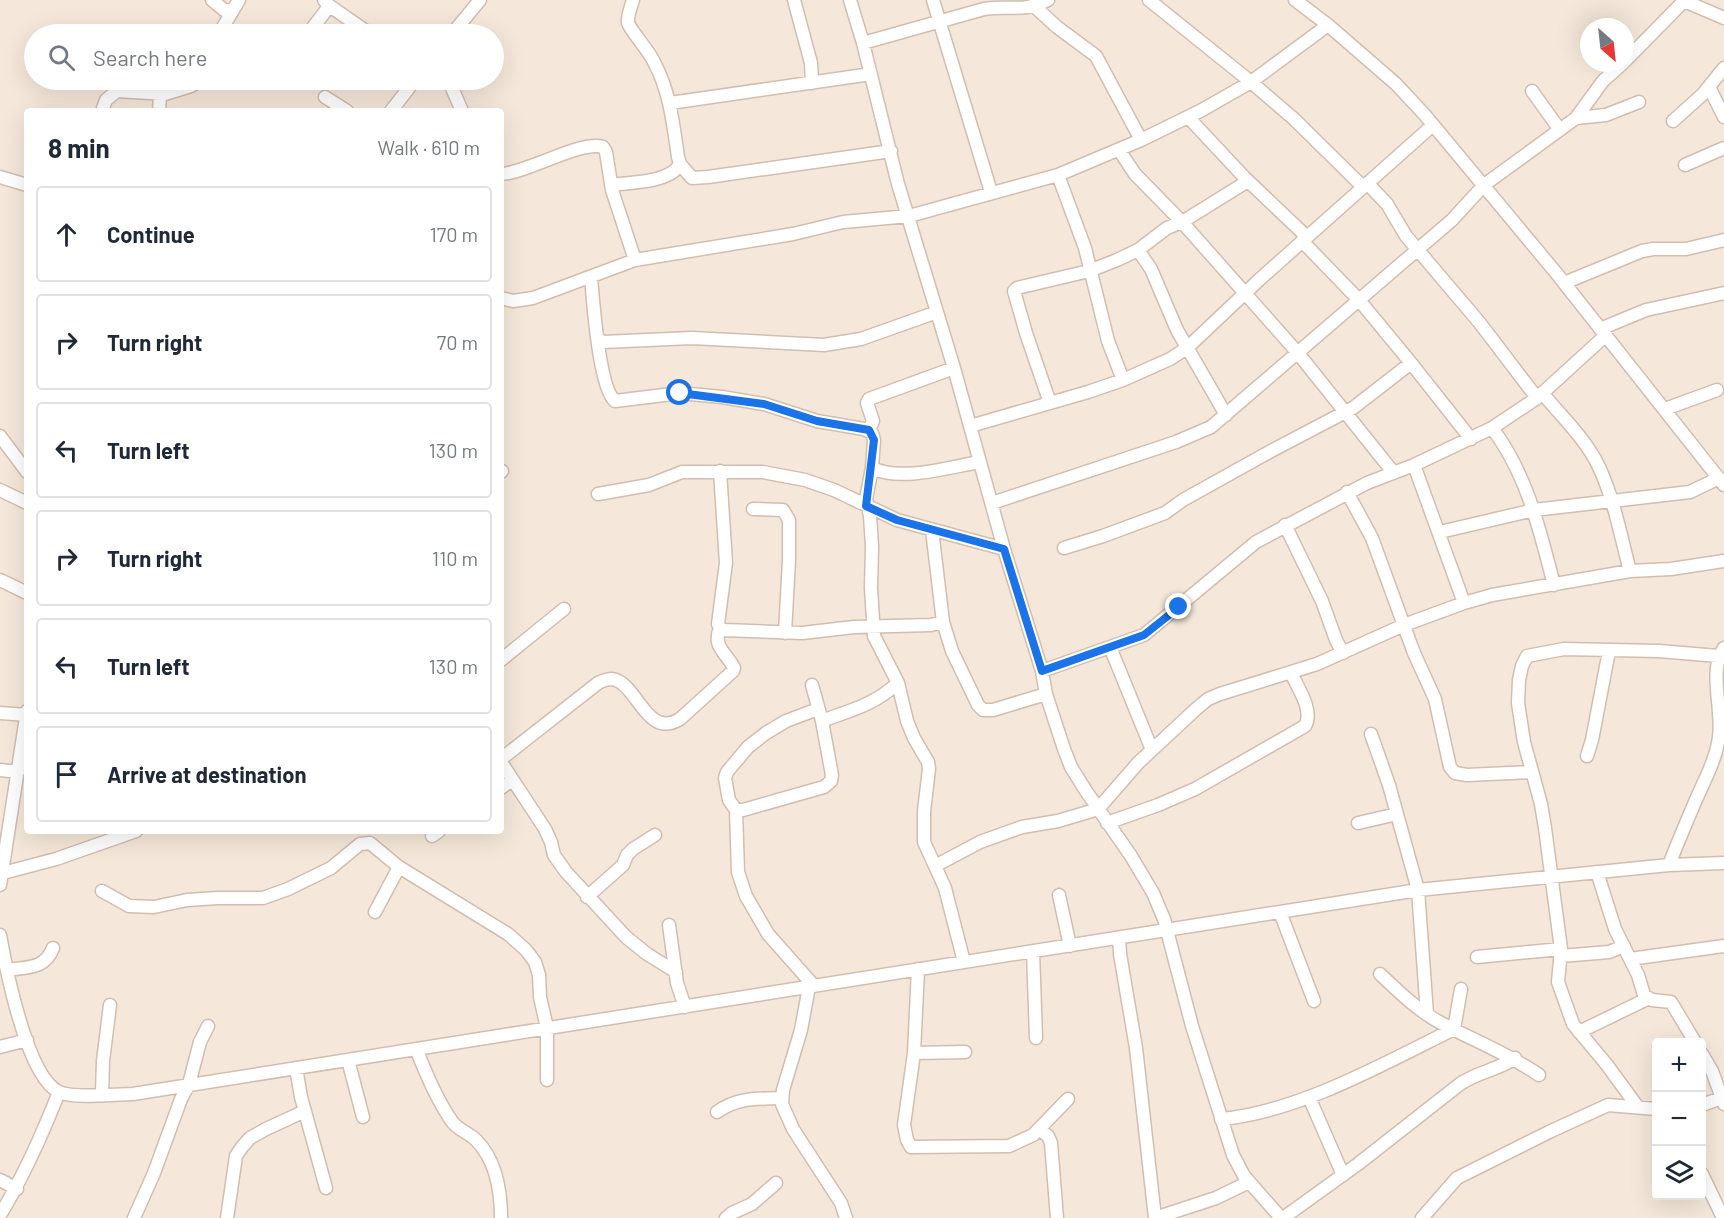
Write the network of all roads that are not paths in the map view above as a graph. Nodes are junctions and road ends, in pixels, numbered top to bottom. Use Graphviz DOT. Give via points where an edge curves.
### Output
graph roads {
  1 [pos="212,0"];
  2 [pos="480,0"];
  3 [pos="633,0"];
  4 [pos="794,0"];
  5 [pos="850,0"];
  6 [pos="933,0"];
  7 [pos="1048,0"];
  8 [pos="1149,0"];
  9 [pos="1684,0"];
  10 [pos="326,2"];
  11 [pos="1304,2"];
  12 [pos="236,5"];
  13 [pos="1035,7"];
  14 [pos="1724,18"];
  15 [pos="938,22"];
  16 [pos="225,24"];
  17 [pos="316,24"];
  18 [pos="356,24"];
  19 [pos="460,24"];
  20 [pos="1328,25"];
  21 [pos="863,43"];
  22 [pos="1634,52"];
  23 [pos="1724,68"];
  24 [pos="1613,72"];
  25 [pos="871,74"];
  26 [pos="1251,82"];
  27 [pos="813,83"];
  28 [pos="1709,87"];
  29 [pos="123,90"];
  30 [pos="123,90"];
  31 [pos="176,90"];
  32 [pos="407,90"];
  33 [pos="453,90"];
  34 [pos="1532,91"];
  35 [pos="160,94"];
  36 [pos="325,97"];
  37 [pos="1638,102"];
  38 [pos="670,104"];
  39 [pos="103,108"];
  40 [pos="159,108"];
  41 [pos="342,108"];
  42 [pos="393,108"];
  43 [pos="461,108"];
  44 [pos="1188,117"];
  45 [pos="1724,117"];
  46 [pos="1576,118"];
  47 [pos="1672,121"];
  48 [pos="1433,125"];
  49 [pos="1560,130"];
  50 [pos="1141,140"];
  51 [pos="1724,148"];
  52 [pos="1119,150"];
  53 [pos="891,152"];
  54 [pos="680,164"];
  55 [pos="1685,165"];
  56 [pos="504,174"];
  57 [pos="1058,175"];
  58 [pos="0,177"];
  59 [pos="1248,181"];
  60 [pos="24,183"];
  61 [pos="611,185"];
  62 [pos="1365,185"];
  63 [pos="1484,185"];
  64 [pos="992,192"];
  65 [pos="909,216"];
  66 [pos="1182,222"];
  67 [pos="1305,239"];
  68 [pos="1724,240"];
  69 [pos="1418,248"];
  70 [pos="1138,249"];
  71 [pos="635,260"];
  72 [pos="1089,271"];
  73 [pos="591,277"];
  74 [pos="1564,283"];
  75 [pos="1245,293"];
  76 [pos="1724,294"];
  77 [pos="504,299"];
  78 [pos="1359,300"];
  79 [pos="937,312"];
  80 [pos="1602,333"];
  81 [pos="598,339"];
  82 [pos="1187,348"];
  83 [pos="1297,352"];
  84 [pos="1411,363"];
  85 [pos="954,368"];
  86 [pos="1123,380"];
  87 [pos="1717,390"];
  88 [pos="1539,395"];
  89 [pos="1050,403"];
  90 [pos="1665,409"];
  91 [pos="1346,412"];
  92 [pos="1226,415"];
  93 [pos="970,426"];
  94 [pos="1492,429"];
  95 [pos="869,430"];
  96 [pos="0,436"];
  97 [pos="1471,440"];
  98 [pos="980,462"];
  99 [pos="1414,465"];
  100 [pos="24,468"];
  101 [pos="872,468"];
  102 [pos="720,471"];
  103 [pos="1393,472"];
  104 [pos="1722,482"];
  105 [pos="0,490"];
  106 [pos="1347,492"];
  107 [pos="597,494"];
  108 [pos="24,502"];
  109 [pos="992,503"];
  110 [pos="1611,503"];
  111 [pos="866,506"];
  112 [pos="753,509"];
  113 [pos="1534,510"];
  114 [pos="1286,525"];
  115 [pos="932,530"];
  116 [pos="1440,532"];
  117 [pos="1064,548"];
  118 [pos="1004,549"];
  119 [pos="1724,561"];
  120 [pos="1630,571"];
  121 [pos="0,580"];
  122 [pos="1554,585"];
  123 [pos="24,592"];
  124 [pos="1464,603"];
  125 [pos="564,609"];
  126 [pos="943,622"];
  127 [pos="1404,625"];
  128 [pos="872,626"];
  129 [pos="720,628"];
  130 [pos="785,633"];
  131 [pos="1110,647"];
  132 [pos="1608,651"];
  133 [pos="1721,652"];
  134 [pos="1343,653"];
  135 [pos="504,658"];
  136 [pos="1042,671"];
  137 [pos="1291,673"];
  138 [pos="898,683"];
  139 [pos="812,686"];
  140 [pos="1046,694"];
  141 [pos="818,709"];
  142 [pos="0,713"];
  143 [pos="24,715"];
  144 [pos="822,721"];
  145 [pos="24,734"];
  146 [pos="1371,734"];
  147 [pos="1152,750"];
  148 [pos="1587,756"];
  149 [pos="504,759"];
  150 [pos="0,770"];
  151 [pos="18,772"];
  152 [pos="1531,772"];
  153 [pos="506,784"];
  154 [pos="1098,809"];
  155 [pos="736,810"];
  156 [pos="1397,814"];
  157 [pos="1107,823"];
  158 [pos="1358,823"];
  159 [pos="127,834"];
  160 [pos="655,835"];
  161 [pos="368,837"];
  162 [pos="1724,863"];
  163 [pos="1669,865"];
  164 [pos="935,866"];
  165 [pos="399,867"];
  166 [pos="1597,872"];
  167 [pos="1552,876"];
  168 [pos="2,879"];
  169 [pos="1418,890"];
  170 [pos="102,891"];
  171 [pos="1059,895"];
  172 [pos="587,897"];
  173 [pos="375,912"];
  174 [pos="1280,912"];
  175 [pos="669,925"];
  176 [pos="1167,930"];
  177 [pos="0,935"];
  178 [pos="1119,938"];
  179 [pos="1070,946"];
  180 [pos="1624,946"];
  181 [pos="1724,946"];
  182 [pos="53,948"];
  183 [pos="1033,951"];
  184 [pos="1561,953"];
  185 [pos="1477,957"];
  186 [pos="1630,959"];
  187 [pos="964,962"];
  188 [pos="918,969"];
  189 [pos="676,972"];
  190 [pos="1380,974"];
  191 [pos="6,976"];
  192 [pos="811,987"];
  193 [pos="1461,989"];
  194 [pos="1647,999"];
  195 [pos="1314,1001"];
  196 [pos="110,1005"];
  197 [pos="685,1007"];
  198 [pos="1427,1014"];
  199 [pos="208,1026"];
  200 [pos="547,1028"];
  201 [pos="1454,1029"];
  202 [pos="1579,1032"];
  203 [pos="1036,1038"];
  204 [pos="1693,1038"];
  205 [pos="27,1040"];
  206 [pos="0,1047"];
  207 [pos="416,1049"];
  208 [pos="965,1052"];
  209 [pos="914,1053"];
  210 [pos="1515,1058"];
  211 [pos="348,1060"];
  212 [pos="1706,1062"];
  213 [pos="296,1068"];
  214 [pos="1539,1075"];
  215 [pos="547,1080"];
  216 [pos="189,1084"];
  217 [pos="59,1092"];
  218 [pos="102,1094"];
  219 [pos="1309,1097"];
  220 [pos="782,1098"];
  221 [pos="1068,1099"];
  222 [pos="1723,1100"];
  223 [pos="1706,1104"];
  224 [pos="1637,1106"];
  225 [pos="1652,1108"];
  226 [pos="305,1111"];
  227 [pos="717,1112"];
  228 [pos="363,1117"];
  229 [pos="1221,1119"];
  230 [pos="1039,1129"];
  231 [pos="1343,1175"];
  232 [pos="0,1180"];
  233 [pos="1706,1181"];
  234 [pos="1249,1182"];
  235 [pos="776,1183"];
  236 [pos="16,1188"];
  237 [pos="326,1188"];
  238 [pos="0,1215"];
  239 [pos="134,1218"];
  240 [pos="227,1218"];
  241 [pos="501,1218"];
  242 [pos="726,1218"];
  243 [pos="846,1218"];
  244 [pos="1057,1218"];
  245 [pos="1155,1218"];
  246 [pos="1282,1218"];
  247 [pos="1422,1218"];
  248 [pos="1723,1218"];
  1 -- 12 [label="street" via="224,10"];
  2 -- 19 [label="street"];
  3 -- 38 [label="street" via="628,23 655,62"];
  4 -- 27 [label="street"];
  5 -- 21 [label="street"];
  6 -- 15 [label="street"];
  7 -- 13 [label="street"];
  8 -- 26 [label="street"];
  9 -- 14 [label="street"];
  9 -- 22 [label="street"];
  10 -- 17 [label="street" via="327,9"];
  10 -- 18 [label="street"];
  11 -- 20 [label="street"];
  12 -- 16 [label="street"];
  13 -- 15 [label="street" via="995,7"];
  13 -- 50 [label="street" via="1096,56"];
  15 -- 21 [label="street"];
  15 -- 64 [label="street"];
  20 -- 26 [label="street"];
  20 -- 48 [label="street" via="1396,84"];
  21 -- 25 [label="street"];
  23 -- 28 [label="street"];
  24 -- 46 [label="street"];
  25 -- 27 [label="street"];
  25 -- 53 [label="street"];
  26 -- 44 [label="street"];
  26 -- 62 [label="street"];
  27 -- 38 [label="street"];
  28 -- 45 [label="street"];
  28 -- 47 [label="street"];
  29 -- 35 [label="street"];
  30 -- 39 [label="street" via="106,100"];
  31 -- 35 [label="street"];
  32 -- 42 [label="street"];
  33 -- 43 [label="street"];
  34 -- 49 [label="street"];
  35 -- 40 [label="street"];
  36 -- 41 [label="street"];
  37 -- 46 [label="street" via="1606,115"];
  38 -- 54 [label="street"];
  44 -- 50 [label="street"];
  44 -- 59 [label="street"];
  46 -- 49 [label="street"];
  48 -- 62 [label="street"];
  48 -- 63 [label="street"];
  49 -- 63 [label="street"];
  50 -- 52 [label="street"];
  51 -- 55 [label="street"];
  52 -- 57 [label="street"];
  52 -- 66 [label="street" via="1135,174"];
  53 -- 54 [label="street" via="697,178"];
  53 -- 65 [label="street"];
  54 -- 61 [label="street" via="662,178"];
  56 -- 61 [label="street" via="601,146 606,152"];
  57 -- 64 [label="street"];
  57 -- 72 [label="street"];
  58 -- 60 [label="street"];
  59 -- 66 [label="street"];
  59 -- 67 [label="street"];
  61 -- 71 [label="street"];
  62 -- 67 [label="street"];
  62 -- 69 [label="street" via="1380,196 1404,234"];
  63 -- 69 [label="street" via="1452,220"];
  63 -- 74 [label="street"];
  64 -- 65 [label="street"];
  65 -- 71 [label="street" via="843,222"];
  65 -- 79 [label="street"];
  66 -- 70 [label="street"];
  66 -- 75 [label="street"];
  67 -- 75 [label="street"];
  67 -- 78 [label="street"];
  68 -- 74 [label="street" via="1686,249 1642,251"];
  69 -- 78 [label="street"];
  69 -- 88 [label="street"];
  70 -- 72 [label="street"];
  70 -- 82 [label="street"];
  71 -- 73 [label="street"];
  72 -- 86 [label="street"];
  72 -- 89 [label="street" via="1014,291"];
  73 -- 77 [label="street" via="533,298"];
  73 -- 81 [label="street"];
  74 -- 80 [label="street"];
  75 -- 82 [label="street"];
  75 -- 83 [label="street"];
  76 -- 80 [label="street" via="1646,310"];
  78 -- 83 [label="street"];
  78 -- 84 [label="street"];
  79 -- 81 [label="street" via="861,339 824,345 692,338 603,342"];
  79 -- 85 [label="street"];
  80 -- 88 [label="street"];
  80 -- 90 [label="street"];
  81 -- 95 [label="street" via="599,355 615,401 680,393 722,397"];
  82 -- 86 [label="street"];
  82 -- 92 [label="street"];
  83 -- 91 [label="street"];
  83 -- 92 [label="street"];
  84 -- 91 [label="street"];
  84 -- 97 [label="street"];
  85 -- 93 [label="street"];
  85 -- 95 [label="street" via="868,399 873,421"];
  86 -- 89 [label="street"];
  87 -- 90 [label="street"];
  88 -- 94 [label="street"];
  88 -- 110 [label="street" via="1584,443 1598,465"];
  89 -- 93 [label="street"];
  90 -- 104 [label="street"];
  91 -- 103 [label="street"];
  91 -- 117 [label="street" via="1165,513"];
  92 -- 109 [label="street" via="1195,435"];
  93 -- 98 [label="street"];
  94 -- 97 [label="street"];
  94 -- 113 [label="street" via="1509,453"];
  95 -- 101 [label="street" via="874,440"];
  96 -- 100 [label="street"];
  97 -- 99 [label="street"];
  98 -- 101 [label="street" via="904,474"];
  98 -- 109 [label="street"];
  99 -- 103 [label="street"];
  99 -- 116 [label="street"];
  101 -- 111 [label="street"];
  102 -- 107 [label="street" via="682,472 649,485"];
  102 -- 111 [label="street" via="785,475 834,490"];
  102 -- 129 [label="street" via="726,563"];
  103 -- 106 [label="street"];
  104 -- 110 [label="street" via="1690,492"];
  105 -- 108 [label="street"];
  106 -- 114 [label="street"];
  106 -- 127 [label="street" via="1372,538"];
  109 -- 118 [label="street"];
  110 -- 113 [label="street"];
  110 -- 120 [label="street"];
  111 -- 115 [label="street"];
  111 -- 128 [label="street" via="872,546"];
  112 -- 130 [label="street" via="783,510 789,520"];
  113 -- 116 [label="street"];
  113 -- 122 [label="street"];
  114 -- 131 [label="street" via="1256,542 1144,635"];
  114 -- 134 [label="street"];
  115 -- 118 [label="street"];
  115 -- 126 [label="street"];
  116 -- 124 [label="street"];
  118 -- 136 [label="street"];
  119 -- 120 [label="street"];
  120 -- 122 [label="street"];
  121 -- 123 [label="street"];
  122 -- 124 [label="street"];
  124 -- 127 [label="street"];
  125 -- 135 [label="street"];
  126 -- 128 [label="street"];
  126 -- 140 [label="street" via="952,651 983,710"];
  127 -- 134 [label="street"];
  127 -- 152 [label="street" via="1439,710 1448,761 1455,773"];
  128 -- 130 [label="street"];
  128 -- 138 [label="street"];
  129 -- 130 [label="street"];
  129 -- 149 [label="street" via="717,642 734,671 671,724 655,720 623,685 608,679 574,701"];
  131 -- 136 [label="street"];
  131 -- 147 [label="street"];
  132 -- 133 [label="street"];
  132 -- 148 [label="street"];
  132 -- 152 [label="street" via="1564,650 1533,654 1524,660 1518,703"];
  133 -- 163 [label="street" via="1716,673 1719,739"];
  134 -- 137 [label="street"];
  136 -- 140 [label="street"];
  137 -- 147 [label="street" via="1208,699"];
  137 -- 157 [label="street" via="1308,712 1305,726 1195,789"];
  138 -- 144 [label="street" via="857,710"];
  138 -- 164 [label="street" via="907,721 928,762 924,842"];
  139 -- 141 [label="street"];
  140 -- 154 [label="street" via="1071,767"];
  141 -- 144 [label="street"];
  141 -- 155 [label="street" via="766,733 736,760 725,778 729,800"];
  142 -- 143 [label="street"];
  144 -- 155 [label="street" via="831,781 824,787"];
  145 -- 151 [label="street"];
  146 -- 156 [label="street"];
  147 -- 154 [label="street"];
  150 -- 151 [label="street"];
  151 -- 168 [label="street"];
  152 -- 167 [label="street" via="1541,804"];
  153 -- 172 [label="street" via="545,829 554,855"];
  154 -- 157 [label="street"];
  154 -- 164 [label="street" via="980,842"];
  155 -- 192 [label="street" via="738,872 746,896 768,934"];
  156 -- 158 [label="street"];
  156 -- 169 [label="street"];
  157 -- 176 [label="street" via="1153,893"];
  159 -- 168 [label="street"];
  160 -- 172 [label="street" via="633,849 623,865"];
  161 -- 165 [label="street"];
  161 -- 170 [label="street" via="331,868 263,898 129,906"];
  162 -- 163 [label="street"];
  163 -- 166 [label="street"];
  164 -- 187 [label="street" via="945,888"];
  165 -- 173 [label="street"];
  165 -- 200 [label="street" via="508,934 526,950 539,975"];
  166 -- 167 [label="street"];
  166 -- 180 [label="street"];
  167 -- 169 [label="street"];
  167 -- 184 [label="street"];
  169 -- 174 [label="street"];
  169 -- 198 [label="street"];
  171 -- 179 [label="street"];
  172 -- 189 [label="street" via="626,937"];
  174 -- 176 [label="street"];
  174 -- 195 [label="street"];
  175 -- 189 [label="street"];
  176 -- 178 [label="street"];
  176 -- 229 [label="street"];
  177 -- 191 [label="street"];
  178 -- 179 [label="street"];
  178 -- 245 [label="street"];
  179 -- 183 [label="street"];
  180 -- 184 [label="street" via="1608,952"];
  180 -- 186 [label="street"];
  181 -- 186 [label="street"];
  182 -- 191 [label="street" via="49,959 41,964"];
  183 -- 187 [label="street"];
  183 -- 203 [label="street"];
  184 -- 185 [label="street"];
  184 -- 202 [label="street" via="1558,982"];
  186 -- 194 [label="street"];
  187 -- 188 [label="street"];
  188 -- 192 [label="street"];
  188 -- 209 [label="street"];
  189 -- 197 [label="street"];
  190 -- 198 [label="street"];
  191 -- 205 [label="street"];
  192 -- 197 [label="street"];
  192 -- 220 [label="street"];
  193 -- 201 [label="street"];
  194 -- 202 [label="street"];
  194 -- 204 [label="street" via="1671,1002"];
  196 -- 218 [label="street"];
  197 -- 200 [label="street"];
  198 -- 201 [label="street"];
  199 -- 216 [label="street"];
  200 -- 207 [label="street"];
  200 -- 215 [label="street"];
  201 -- 210 [label="street"];
  201 -- 219 [label="street"];
  202 -- 224 [label="street"];
  205 -- 206 [label="street"];
  205 -- 217 [label="street" via="48,1084"];
  207 -- 211 [label="street"];
  207 -- 241 [label="street" via="450,1120 473,1137 487,1155 498,1185"];
  208 -- 209 [label="street"];
  209 -- 230 [label="street" via="904,1125 911,1147 1009,1146"];
  210 -- 214 [label="street"];
  210 -- 231 [label="street" via="1460,1084"];
  211 -- 213 [label="street"];
  211 -- 228 [label="street"];
  212 -- 222 [label="street"];
  213 -- 216 [label="street"];
  213 -- 226 [label="street"];
  216 -- 218 [label="street" via="133,1094"];
  216 -- 239 [label="street"];
  217 -- 218 [label="street"];
  217 -- 236 [label="street"];
  219 -- 229 [label="street"];
  219 -- 231 [label="street"];
  220 -- 227 [label="street" via="735,1101"];
  220 -- 243 [label="street" via="783,1111 836,1193"];
  221 -- 230 [label="street"];
  222 -- 223 [label="street"];
  224 -- 225 [label="street"];
  224 -- 247 [label="street" via="1608,1105 1463,1175"];
  226 -- 237 [label="street"];
  226 -- 240 [label="street" via="250,1138 242,1147 236,1156"];
  229 -- 234 [label="street" via="1237,1166"];
  230 -- 244 [label="street" via="1051,1143"];
  231 -- 246 [label="street"];
  232 -- 236 [label="street"];
  233 -- 248 [label="street"];
  234 -- 245 [label="street" via="1216,1198"];
  234 -- 246 [label="street"];
  235 -- 242 [label="street" via="752,1204"];
  236 -- 238 [label="street"];
}
